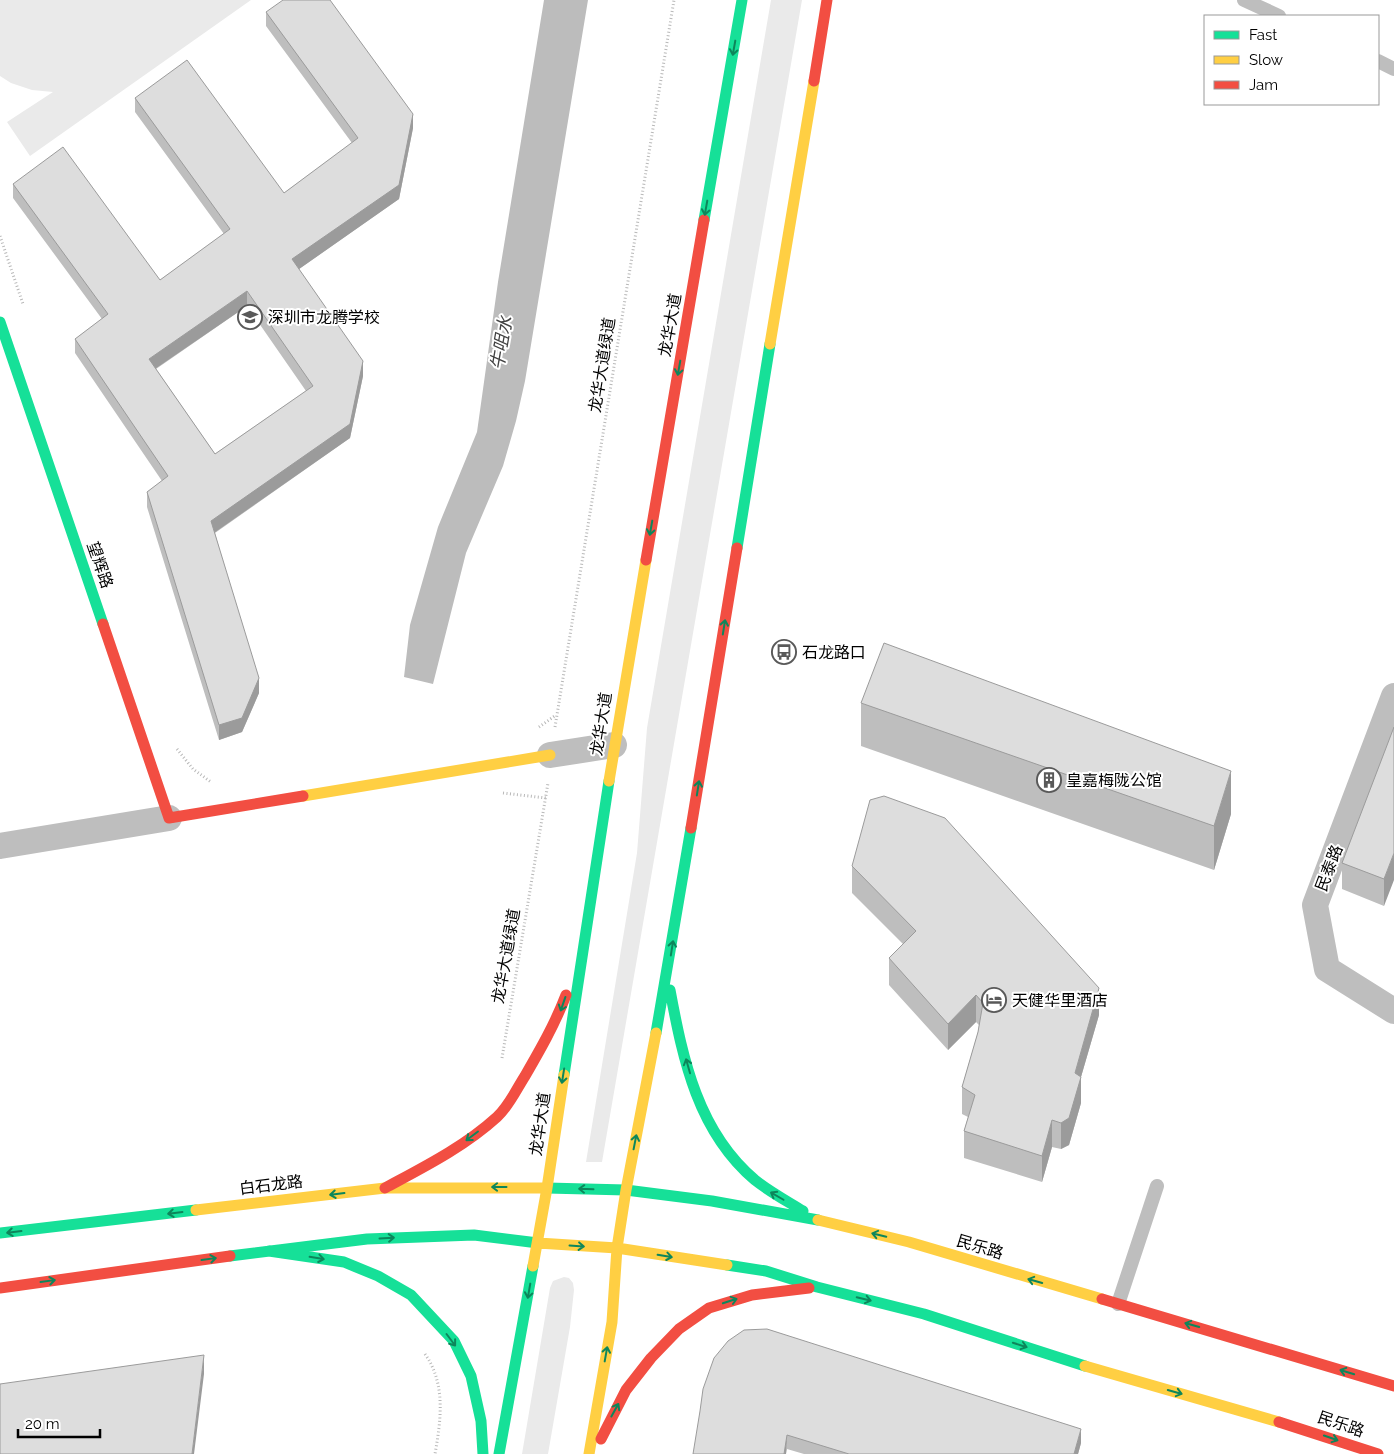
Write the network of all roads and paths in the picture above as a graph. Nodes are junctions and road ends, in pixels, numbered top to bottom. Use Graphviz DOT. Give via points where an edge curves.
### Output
graph roads {
  1 [pos="674,0"];
  2 [pos="742,0"];
  3 [pos="827,0"];
  4 [pos="1244,0"];
  5 [pos="1277,15"];
  6 [pos="1379,62"];
  7 [pos="1394,69"];
  8 [pos="0,236"];
  9 [pos="25,311"];
  10 [pos="0,322"];
  11 [pos="1394,696"];
  12 [pos="557,715"];
  13 [pos="535,729"];
  14 [pos="172,743"];
  15 [pos="552,744"];
  16 [pos="614,745"];
  17 [pos="214,784"];
  18 [pos="547,788"];
  19 [pos="169,818"];
  20 [pos="0,846"];
  21 [pos="585,942"];
  22 [pos="667,975"];
  23 [pos="1394,1011"];
  24 [pos="501,1067"];
  25 [pos="1157,1186"];
  26 [pos="385,1188"];
  27 [pos="547,1188"];
  28 [pos="626,1190"];
  29 [pos="820,1220"];
  30 [pos="0,1233"];
  31 [pos="538,1243"];
  32 [pos="617,1248"];
  33 [pos="269,1251"];
  34 [pos="817,1287"];
  35 [pos="0,1288"];
  36 [pos="1118,1304"];
  37 [pos="422,1350"];
  38 [pos="1394,1386"];
  39 [pos="435,1454"];
  40 [pos="483,1454"];
  41 [pos="499,1454"];
  42 [pos="590,1454"];
  43 [pos="594,1454"];
  44 [pos="1378,1454"];
  1 -- 12 [label="path, 龙华大道绿道"];
  2 -- 16 [label="main road, 龙华大道, one-way"];
  22 -- 3 [label="main road, one-way"];
  4 -- 5 [label="lane"];
  6 -- 7 [label="lane"];
  8 -- 9 [label="path"];
  10 -- 19 [label="main road, 望辉路"];
  11 -- 23 [label="street, 民泰路" via="1315,905 1327,969"];
  12 -- 13 [label="path"];
  12 -- 15 [label="path, 龙华大道绿道"];
  14 -- 17 [label="path" via="193,769"];
  15 -- 16 [label="street"];
  15 -- 19 [label="main road"];
  16 -- 21 [label="main road, 龙华大道"];
  18 -- 24 [label="path, 龙华大道绿道"];
  19 -- 20 [label="street"];
  21 -- 26 [label="main road, one-way" via="559,1016 498,1116 450,1152"];
  21 -- 27 [label="main road, 龙华大道, one-way"];
  28 -- 22 [label="main road, one-way"];
  29 -- 22 [label="main road, one-way" via="769,1191 741,1166 714,1134 700,1103 678,1034"];
  25 -- 36 [label="lane"];
  27 -- 26 [label="main road, 白石龙路, one-way"];
  26 -- 30 [label="main road, 白石龙路, one-way"];
  28 -- 27 [label="main road, 民乐路, one-way"];
  27 -- 31 [label="main road, 龙华大道"];
  28 -- 29 [label="main road, 民乐路"];
  28 -- 32 [label="main road"];
  36 -- 29 [label="main road, 民乐路, one-way" via="909,1242"];
  31 -- 32 [label="main road, 民乐路, one-way"];
  33 -- 31 [label="main road, one-way" via="367,1239 451,1234"];
  31 -- 41 [label="main road, 龙华大道, one-way"];
  32 -- 34 [label="main road, 民乐路, one-way" via="766,1271"];
  42 -- 32 [label="main road, one-way" via="612,1322"];
  35 -- 33 [label="main road, one-way"];
  33 -- 40 [label="main road, one-way" via="344,1262 411,1294 454,1341 471,1376 481,1421"];
  43 -- 34 [label="main road, one-way" via="626,1390 679,1329 709,1308 743,1297"];
  34 -- 44 [label="main road, 民乐路, one-way" via="924,1314"];
  38 -- 36 [label="main road, 民乐路, one-way"];
  37 -- 39 [label="path" via="431,1363 438,1384 440,1422"];
}
